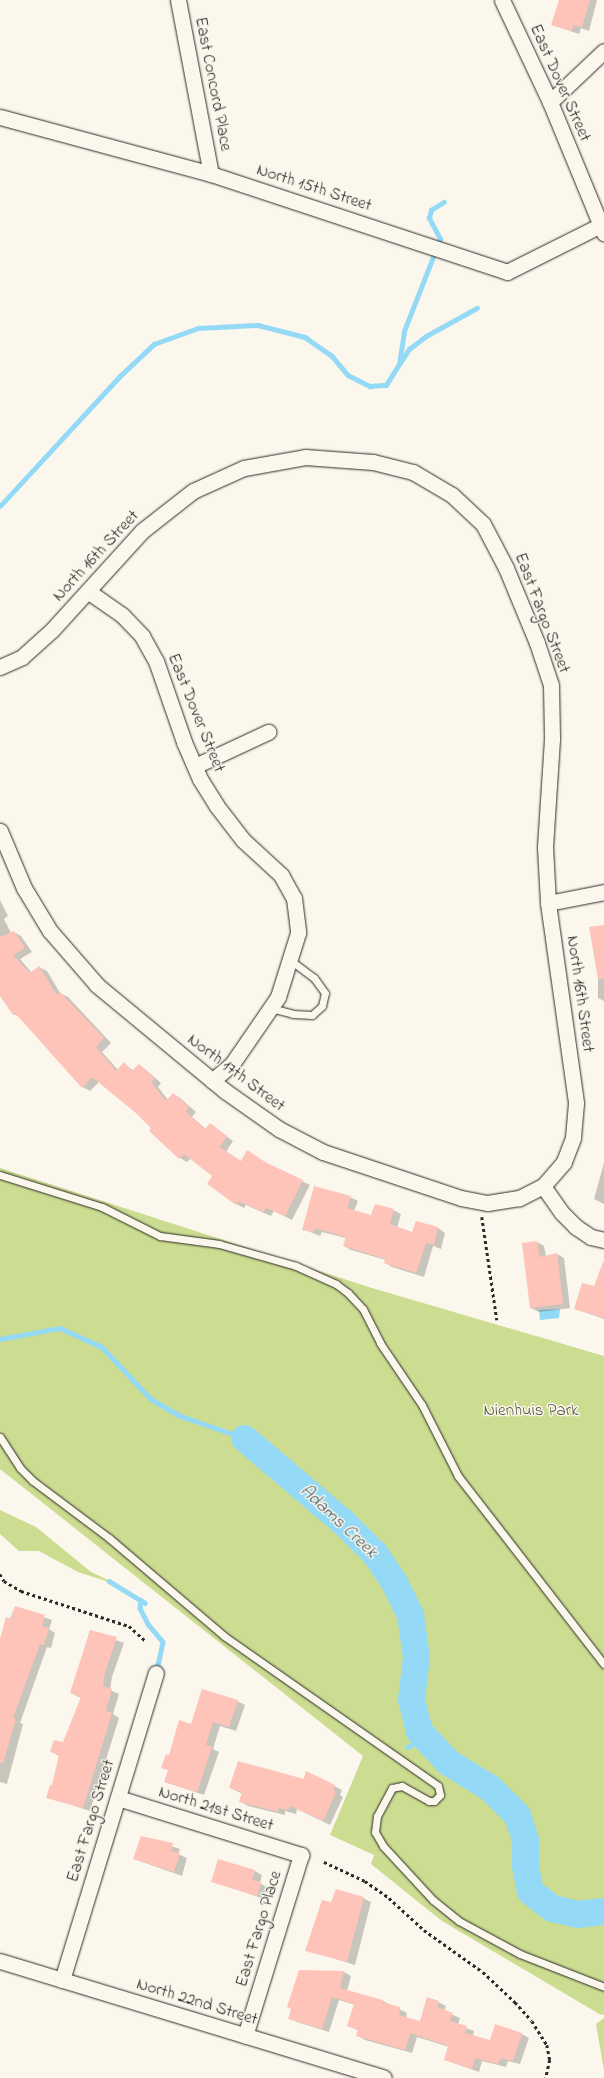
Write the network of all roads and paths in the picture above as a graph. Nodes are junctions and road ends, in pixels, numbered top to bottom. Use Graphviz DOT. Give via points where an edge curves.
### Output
graph roads {
  1 [pos="178,0"];
  2 [pos="502,0"];
  3 [pos="604,51"];
  4 [pos="550,102"];
  5 [pos="0,117"];
  6 [pos="211,174"];
  7 [pos="602,229"];
  8 [pos="413,472"];
  9 [pos="89,592"];
  10 [pos="0,667"];
  11 [pos="268,732"];
  12 [pos="195,766"];
  13 [pos="0,831"];
  14 [pos="604,892"];
  15 [pos="548,903"];
  16 [pos="290,960"];
  17 [pos="271,1008"];
  18 [pos="212,1081"];
  19 [pos="0,1175"];
  20 [pos="543,1186"];
  21 [pos="482,1216"];
  22 [pos="604,1240"];
  23 [pos="497,1320"];
  24 [pos="0,1437"];
  25 [pos="0,1574"];
  26 [pos="147,1642"];
  27 [pos="604,1664"];
  28 [pos="156,1673"];
  29 [pos="118,1798"];
  30 [pos="301,1855"];
  31 [pos="324,1862"];
  32 [pos="0,1961"];
  33 [pos="62,1980"];
  34 [pos="604,1987"];
  35 [pos="245,2036"];
  36 [pos="384,2078"];
  37 [pos="546,2078"];
  1 -- 6 [label="street, East Concord Place"];
  2 -- 4 [label="street, East Dover Street"];
  3 -- 4 [label="street"];
  4 -- 7 [label="street, East Dover Street"];
  5 -- 6 [label="street, North 15th Street"];
  6 -- 7 [label="street, North 15th Street" via="507,272"];
  8 -- 9 [label="street, North 16th Street" via="373,462 305,457 244,468 193,491 142,531"];
  8 -- 15 [label="street, East Fargo Street" via="452,495 483,524 506,568 537,643 551,685 552,739 545,847"];
  9 -- 10 [label="street, North 16th Street" via="22,657"];
  9 -- 12 [label="street, East Dover Street" via="122,615 142,636 156,661"];
  11 -- 12 [label="street"];
  12 -- 16 [label="street, East Dover Street" via="216,805 243,840 281,875 294,898 298,933"];
  13 -- 18 [label="street, North 17th Street" via="24,888 50,930 97,985"];
  14 -- 15 [label="street"];
  15 -- 20 [label="street, North 16th Street" via="576,1103 573,1138 564,1162"];
  16 -- 17 [label="street, East Dover Street" via="278,998"];
  16 -- 17 [label="lane" via="314,978 325,993 322,1006 312,1014 293,1014"];
  17 -- 18 [label="street, East Dover Street" via="232,1064"];
  18 -- 20 [label="street, North 17th Street" via="279,1129 323,1152 461,1198 488,1203 519,1198"];
  19 -- 27 [label="lane" via="102,1207 160,1236 219,1244 290,1264 336,1284 348,1293 363,1309 380,1344 425,1412 458,1476"];
  20 -- 22 [label="street" via="562,1213 576,1227 591,1237"];
  21 -- 23 [label="path"];
  24 -- 34 [label="lane" via="20,1468 32,1481 115,1543 224,1636 438,1786 440,1795 434,1801 429,1801 402,1786 392,1788 377,1816 375,1832 383,1846 433,1900 459,1921 520,1954"];
  25 -- 26 [label="path" via="4,1581 21,1591 129,1626"];
  28 -- 29 [label="street, East Fargo Street"];
  29 -- 30 [label="street, North 21st Street"];
  29 -- 33 [label="street, East Fargo Street"];
  30 -- 35 [label="street, East Fargo Place"];
  31 -- 37 [label="path" via="365,1881 389,1898 424,1930 484,1972 506,1992 532,2021 547,2045 550,2060"];
  32 -- 33 [label="street, North 22nd Street"];
  33 -- 35 [label="street, North 22nd Street"];
  35 -- 36 [label="street, North 22nd Street"];
}
